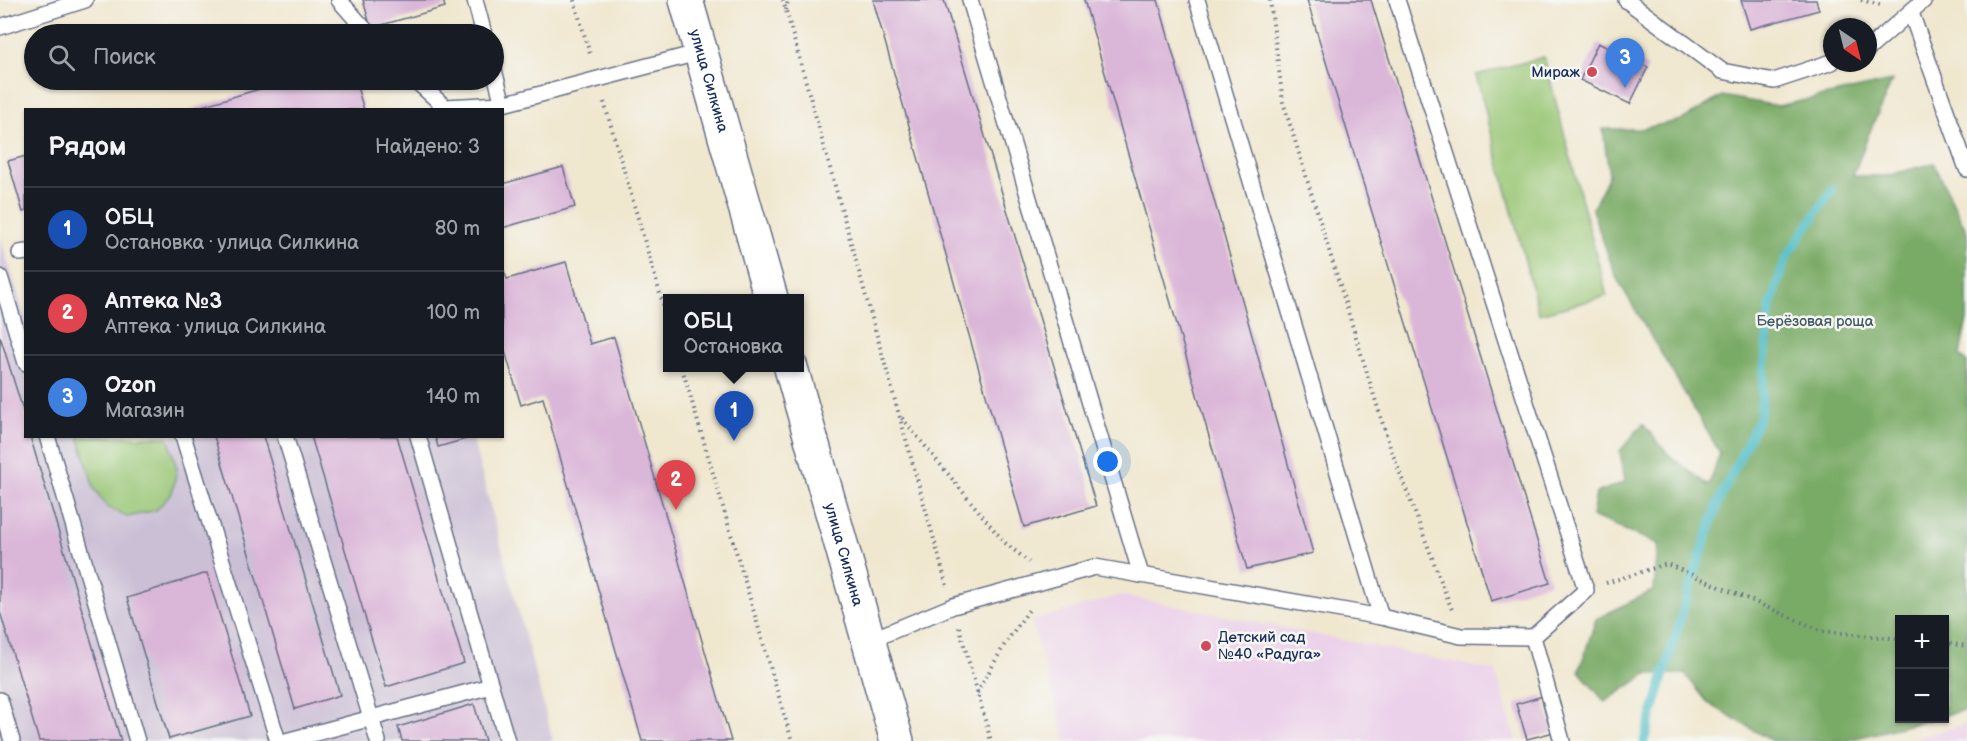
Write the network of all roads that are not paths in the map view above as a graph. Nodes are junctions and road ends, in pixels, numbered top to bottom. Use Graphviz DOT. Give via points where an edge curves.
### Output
graph roads {
  1 [pos="85,0"];
  2 [pos="339,0"];
  3 [pos="475,0"];
  4 [pos="687,0"];
  5 [pos="970,0"];
  6 [pos="1197,0"];
  7 [pos="1397,0"];
  8 [pos="1626,0"];
  9 [pos="1924,0"];
  10 [pos="1911,13"];
  11 [pos="360,24"];
  12 [pos="481,24"];
  13 [pos="0,27"];
  14 [pos="1877,41"];
  15 [pos="701,52"];
  16 [pos="1823,65"];
  17 [pos="425,90"];
  18 [pos="499,90"];
  19 [pos="503,104"];
  20 [pos="442,108"];
  21 [pos="1967,169"];
  22 [pos="0,277"];
  23 [pos="770,294"];
  24 [pos="24,356"];
  25 [pos="792,372"];
  26 [pos="48,438"];
  27 [pos="184,438"];
  28 [pos="286,438"];
  29 [pos="419,438"];
  30 [pos="1141,575"];
  31 [pos="1381,617"];
  32 [pos="1533,637"];
  33 [pos="868,641"];
  34 [pos="491,686"];
  35 [pos="0,700"];
  36 [pos="371,718"];
  37 [pos="12,741"];
  38 [pos="137,741"];
  39 [pos="278,741"];
  40 [pos="288,741"];
  41 [pos="378,741"];
  42 [pos="507,741"];
  43 [pos="897,741"];
  44 [pos="1562,741"];
  1 -- 13 [label="lane"];
  2 -- 11 [label="lane"];
  3 -- 12 [label="lane"];
  4 -- 15 [label="main road, улица Силкина"];
  5 -- 30 [label="lane"];
  6 -- 31 [label="lane"];
  7 -- 32 [label="lane" via="1586,590"];
  8 -- 16 [label="lane" via="1722,71 1774,81"];
  9 -- 10 [label="lane"];
  10 -- 14 [label="lane"];
  10 -- 21 [label="lane"];
  15 -- 19 [label="lane"];
  15 -- 23 [label="main road, улица Силкина"];
  17 -- 20 [label="lane"];
  18 -- 19 [label="lane"];
  19 -- 20 [label="lane"];
  22 -- 24 [label="lane"];
  25 -- 33 [label="main road, улица Силкина"];
  26 -- 38 [label="lane"];
  27 -- 39 [label="lane"];
  28 -- 36 [label="lane"];
  29 -- 34 [label="lane"];
  30 -- 31 [label="lane"];
  30 -- 33 [label="lane" via="1095,567 953,606"];
  31 -- 32 [label="lane" via="1461,636"];
  32 -- 44 [label="lane"];
  33 -- 43 [label="main road, улица Силкина"];
  34 -- 36 [label="lane"];
  34 -- 42 [label="lane"];
  35 -- 37 [label="lane"];
  36 -- 40 [label="lane"];
  36 -- 41 [label="lane"];
}
